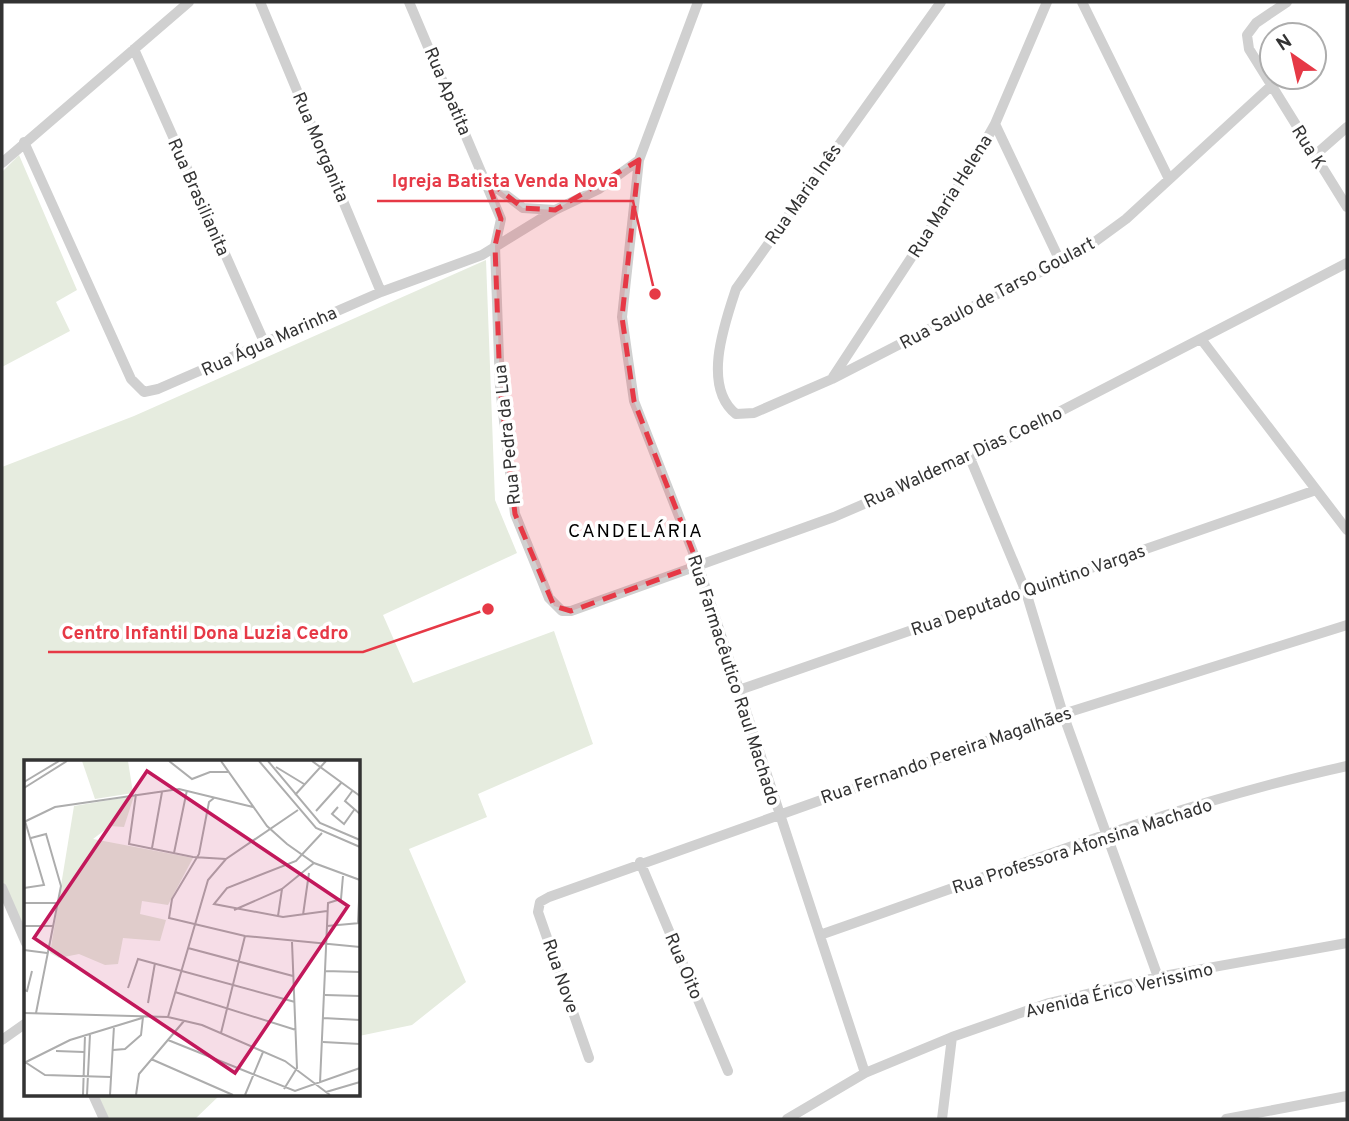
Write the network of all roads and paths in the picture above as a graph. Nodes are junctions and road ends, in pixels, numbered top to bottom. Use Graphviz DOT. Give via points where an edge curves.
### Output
graph roads {
  1 [pos="188,2"];
  2 [pos="261,2"];
  3 [pos="410,2"];
  4 [pos="698,2"];
  5 [pos="941,2"];
  6 [pos="1047,2"];
  7 [pos="1082,2"];
  8 [pos="1287,2"];
  9 [pos="1259,21"];
  10 [pos="1258,22"];
  11 [pos="134,49"];
  12 [pos="1258,64"];
  13 [pos="1266,91"];
  14 [pos="1274,91"];
  15 [pos="995,124"];
  16 [pos="1347,127"];
  17 [pos="24,142"];
  18 [pos="1314,156"];
  19 [pos="639,160"];
  20 [pos="2,163"];
  21 [pos="1169,179"];
  22 [pos="487,180"];
  23 [pos="1347,207"];
  24 [pos="555,210"];
  25 [pos="495,246"];
  26 [pos="1060,263"];
  27 [pos="1347,263"];
  28 [pos="381,292"];
  29 [pos="1201,339"];
  30 [pos="265,344"];
  31 [pos="832,379"];
  32 [pos="725,405"];
  33 [pos="970,458"];
  34 [pos="1316,490"];
  35 [pos="1347,530"];
  36 [pos="698,565"];
  37 [pos="1026,592"];
  38 [pos="562,611"];
  39 [pos="1347,625"];
  40 [pos="739,690"];
  41 [pos="1063,714"];
  42 [pos="1347,766"];
  43 [pos="779,814"];
  44 [pos="1108,836"];
  45 [pos="640,862"];
  46 [pos="2,888"];
  47 [pos="549,897"];
  48 [pos="820,935"];
  49 [pos="24,938"];
  50 [pos="1347,943"];
  51 [pos="1158,977"];
  52 [pos="24,1024"];
  53 [pos="952,1037"];
  54 [pos="2,1040"];
  55 [pos="589,1058"];
  56 [pos="727,1071"];
  57 [pos="864,1073"];
  58 [pos="93,1096"];
  59 [pos="1347,1096"];
  60 [pos="104,1119"];
  61 [pos="787,1119"];
  62 [pos="942,1119"];
  63 [pos="1226,1119"];
  1 -- 11 [label="street"];
  2 -- 28 [label="street, Rua Morganita"];
  3 -- 22 [label="street, Rua Apatita"];
  4 -- 19 [label="street, Rua Farmacêutico Raul Machado"];
  5 -- 32 [label="street, Rua Maria Inês" via="736,289 724,322 720,359 718,391"];
  6 -- 15 [label="street, Rua Maria Helena"];
  7 -- 21 [label="street"];
  8 -- 9 [label="street, Rua K"];
  10 -- 12 [label="street, Rua K" via="1247,35"];
  11 -- 17 [label="street"];
  11 -- 30 [label="street, Rua Brasilianita"];
  13 -- 21 [label="street, Rua Saulo de Tarso Goulart"];
  14 -- 18 [label="street, Rua K"];
  15 -- 26 [label="street"];
  15 -- 31 [label="street, Rua Maria Helena"];
  16 -- 18 [label="street"];
  17 -- 20 [label="street"];
  17 -- 30 [label="street, Rua Água Marinha" via="137,387 144,392 158,389"];
  18 -- 23 [label="street, Rua K"];
  19 -- 24 [label="street, Rua Água Marinha" via="599,189"];
  19 -- 36 [label="street, Rua Farmacêutico Raul Machado" via="622,317 634,401"];
  21 -- 26 [label="street, Rua Saulo de Tarso Goulart" via="1126,219"];
  22 -- 24 [label="street, Rua Apatita" via="523,208"];
  22 -- 25 [label="street, Rua Apatita" via="501,219"];
  24 -- 25 [label="street, Rua Água Marinha"];
  25 -- 28 [label="street, Rua Água Marinha" via="482,256"];
  25 -- 38 [label="street, Rua Pedra da Lua" via="500,387 515,514 549,598"];
  26 -- 31 [label="street, Rua Saulo de Tarso Goulart"];
  27 -- 29 [label="street, Rua Waldemar Dias Coelho"];
  28 -- 30 [label="street, Rua Água Marinha"];
  29 -- 33 [label="street, Rua Waldemar Dias Coelho"];
  29 -- 34 [label="street"];
  31 -- 32 [label="street, Rua Saulo de Tarso Goulart" via="754,413 736,414"];
  33 -- 36 [label="street, Rua Waldemar Dias Coelho" via="834,517"];
  33 -- 37 [label="street"];
  34 -- 35 [label="street"];
  34 -- 37 [label="street, Rua Deputado Quintino Vargas"];
  36 -- 38 [label="street, Rua Waldemar Dias Coelho"];
  36 -- 40 [label="street, Rua Farmacêutico Raul Machado"];
  37 -- 40 [label="street, Rua Deputado Quintino Vargas"];
  37 -- 41 [label="street"];
  39 -- 41 [label="street, Rua Fernando Pereira Magalhães"];
  40 -- 43 [label="street, Rua Farmacêutico Raul Machado"];
  41 -- 43 [label="street, Rua Fernando Pereira Magalhães"];
  41 -- 44 [label="street"];
  42 -- 44 [label="street, Rua Professora Afonsina Machado" via="1283,780"];
  43 -- 45 [label="street, Rua Fernando Pereira Magalhães"];
  43 -- 48 [label="street, Rua Farmacêutico Raul Machado"];
  44 -- 48 [label="street, Rua Professora Afonsina Machado"];
  44 -- 51 [label="street"];
  45 -- 47 [label="street, Rua Fernando Pereira Magalhães"];
  45 -- 56 [label="street, Rua Oito"];
  46 -- 49 [label="street"];
  47 -- 55 [label="street, Rua Nove" via="540,902 538,912"];
  48 -- 57 [label="street, Rua Farmacêutico Raul Machado"];
  50 -- 51 [label="street, Avenida Érico Verissimo"];
  51 -- 53 [label="street, Avenida Érico Verissimo" via="1049,1003"];
  52 -- 54 [label="street"];
  53 -- 57 [label="street, Avenida Érico Verissimo"];
  53 -- 62 [label="street"];
  57 -- 61 [label="street, Avenida Érico Verissimo"];
  58 -- 60 [label="street"];
  59 -- 63 [label="street"];
}
